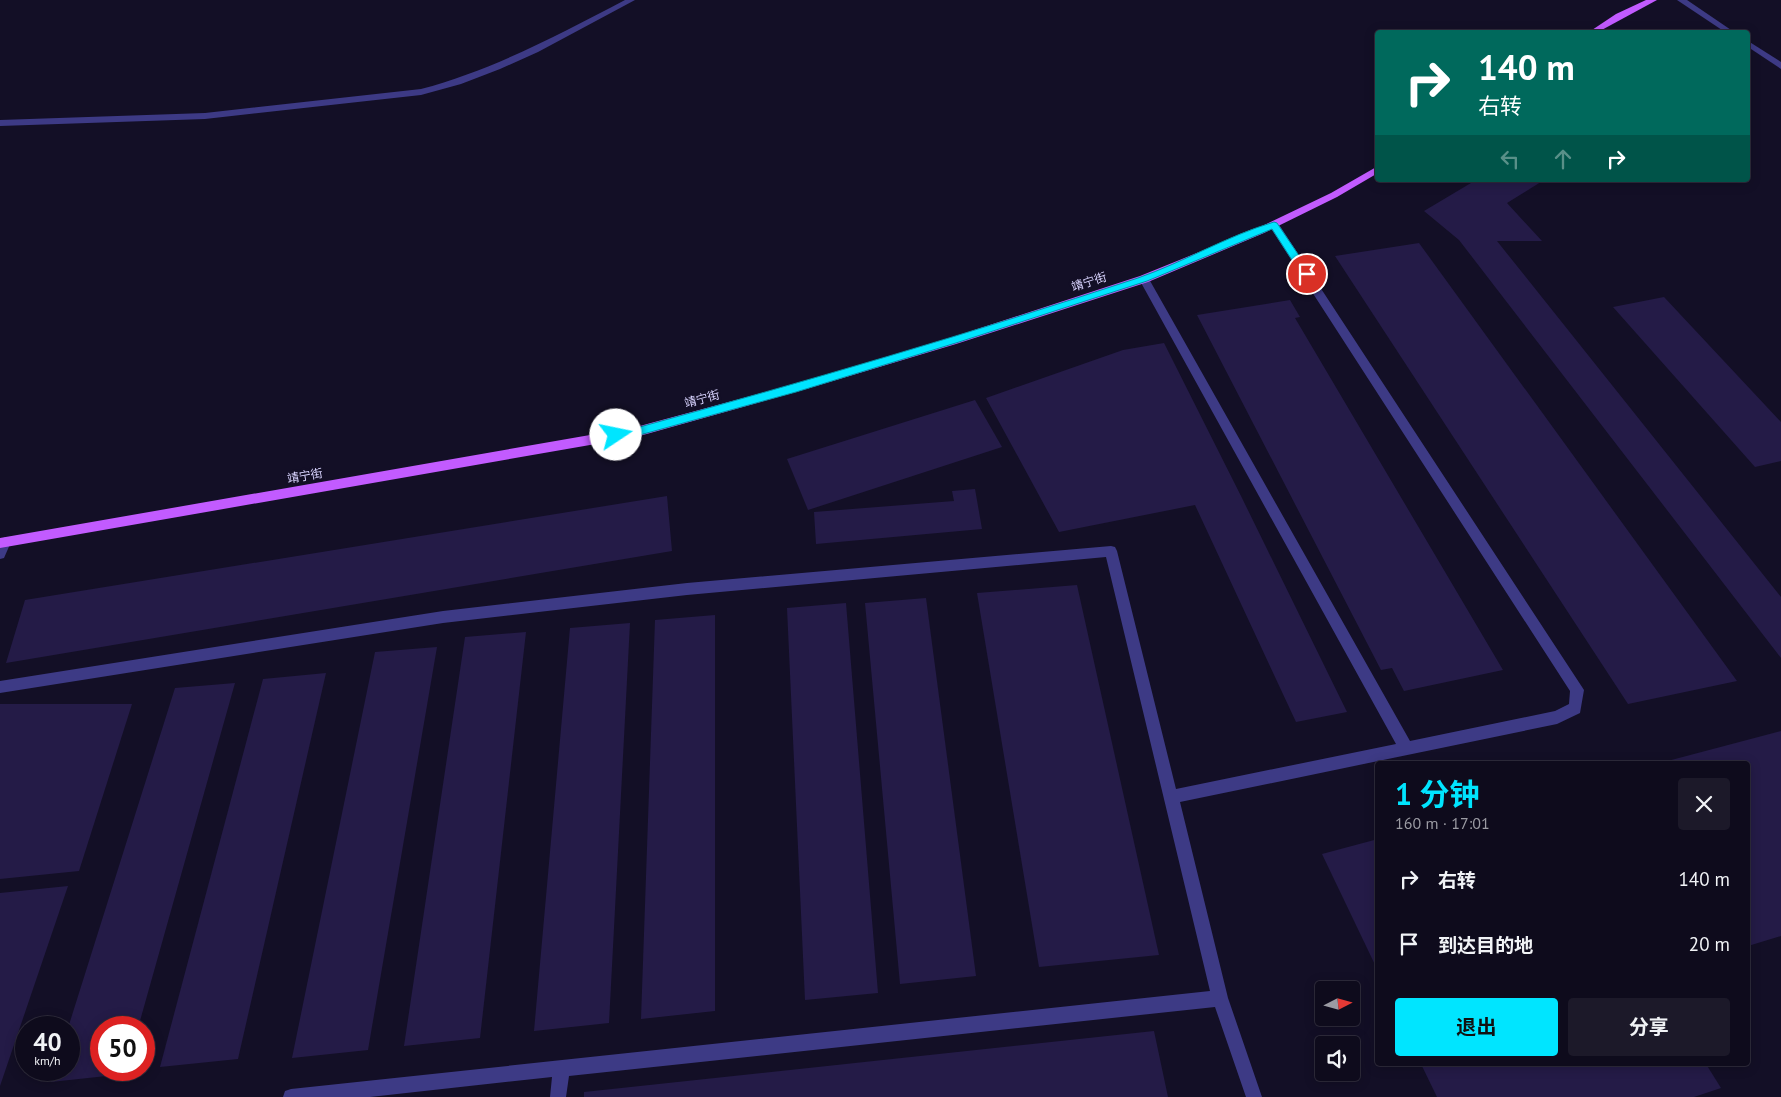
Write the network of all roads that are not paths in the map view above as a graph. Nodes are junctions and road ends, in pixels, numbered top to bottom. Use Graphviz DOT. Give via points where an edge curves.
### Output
graph roads {
  1 [pos="1653,0"];
  2 [pos="1682,0"];
  3 [pos="626,1"];
  4 [pos="1596,30"];
  5 [pos="1727,30"];
  6 [pos="1750,45"];
  7 [pos="1781,66"];
  8 [pos="0,123"];
  9 [pos="1375,171"];
  10 [pos="1274,225"];
  11 [pos="1144,279"];
  12 [pos="2,546"];
  13 [pos="0,687"];
  14 [pos="1406,748"];
  15 [pos="1171,797"];
  16 [pos="1220,998"];
  17 [pos="562,1068"];
  18 [pos="291,1097"];
  19 [pos="558,1097"];
  20 [pos="1254,1097"];
  1 -- 4 [label="main road"];
  2 -- 5 [label="street"];
  3 -- 8 [label="street" via="497,67 421,92 204,116"];
  6 -- 7 [label="street"];
  9 -- 10 [label="main road, 靖宁街"];
  10 -- 11 [label="main road, 靖宁街"];
  10 -- 14 [label="street" via="1577,690 1575,708 1557,717"];
  11 -- 12 [label="main road, 靖宁街" via="956,340 636,432"];
  11 -- 14 [label="street"];
  13 -- 15 [label="street" via="442,617 687,589 1111,551"];
  14 -- 15 [label="street"];
  15 -- 16 [label="street"];
  16 -- 17 [label="street"];
  16 -- 20 [label="street"];
  17 -- 18 [label="street"];
  17 -- 19 [label="street"];
}
